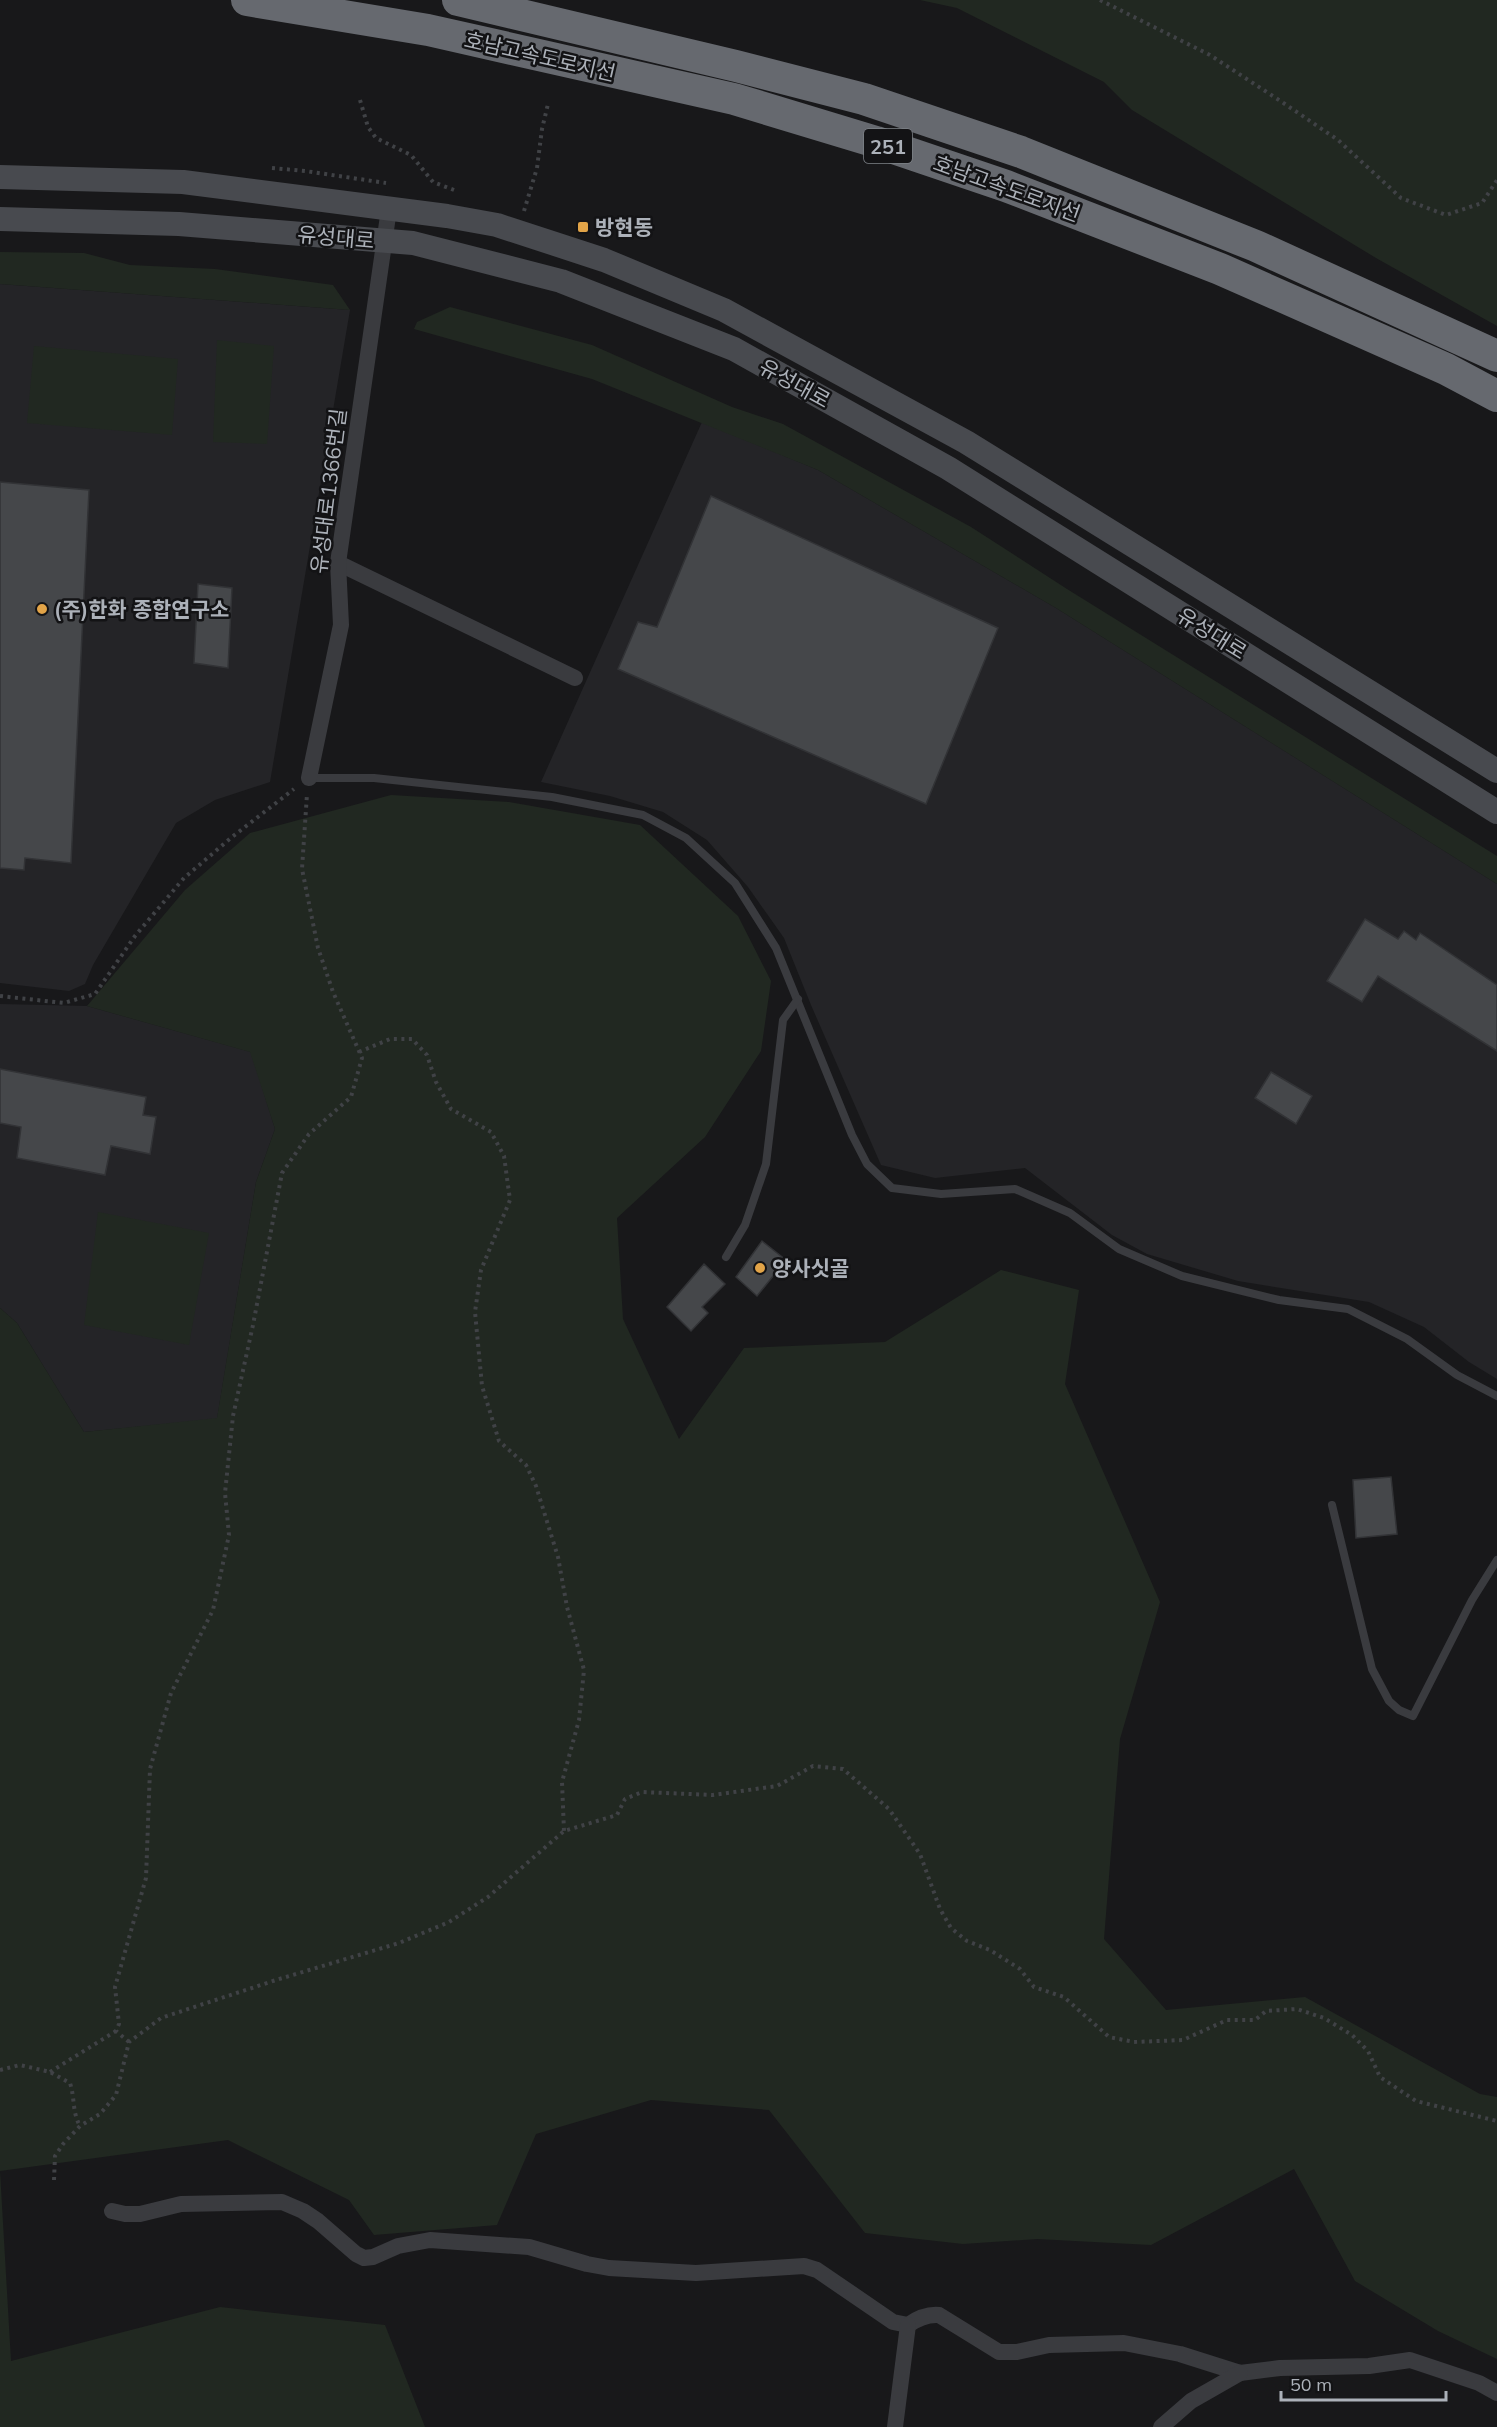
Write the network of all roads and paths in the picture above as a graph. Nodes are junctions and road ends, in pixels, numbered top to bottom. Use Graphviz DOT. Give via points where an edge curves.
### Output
graph roads {
  1 [pos="247,0"];
  2 [pos="458,0"];
  3 [pos="1100,0"];
  4 [pos="360,100"];
  5 [pos="548,104"];
  6 [pos="0,177"];
  7 [pos="1497,180"];
  8 [pos="454,190"];
  9 [pos="389,209"];
  10 [pos="0,219"];
  11 [pos="519,232"];
  12 [pos="384,241"];
  13 [pos="1497,356"];
  14 [pos="1497,396"];
  15 [pos="338,562"];
  16 [pos="574,678"];
  17 [pos="1497,771"];
  18 [pos="309,778"];
  19 [pos="1497,812"];
  20 [pos="0,996"];
  21 [pos="798,999"];
  22 [pos="359,1052"];
  23 [pos="726,1257"];
  24 [pos="1497,1396"];
  25 [pos="1332,1505"];
  26 [pos="1497,1560"];
  27 [pos="564,1831"];
  28 [pos="116,2031"];
  29 [pos="129,2042"];
  30 [pos="0,2070"];
  31 [pos="50,2072"];
  32 [pos="1497,2121"];
  33 [pos="80,2126"];
  34 [pos="54,2180"];
  35 [pos="112,2211"];
  36 [pos="908,2325"];
  37 [pos="1240,2373"];
  38 [pos="1497,2392"];
  39 [pos="895,2427"];
  40 [pos="1161,2427"];
  1 -- 14 [label="highway, 호남고속도로지선 / 251" via="428,30 723,97 876,142 1006,186 1220,268 1446,369"];
  2 -- 13 [label="highway, 호남고속도로지선 / 251" via="864,99 1010,148 1256,246"];
  3 -- 7 [label="path" via="1210,56 1282,102 1338,140 1401,198 1446,215 1482,203"];
  4 -- 8 [label="path" via="376,138 411,155 433,182"];
  5 -- 11 [label="path" via="537,168"];
  6 -- 9 [label="main road, 유성대로" via="183,182"];
  9 -- 11 [label="main road, 유성대로" via="497,225"];
  9 -- 12 [label="street, 유성대로1366번길"];
  10 -- 12 [label="main road, 유성대로" via="179,224"];
  11 -- 17 [label="main road, 유성대로" via="604,260 724,309 956,436"];
  12 -- 15 [label="street, 유성대로1366번길"];
  12 -- 19 [label="main road, 유성대로" via="413,243 561,281 734,349 948,468"];
  15 -- 16 [label="street"];
  15 -- 18 [label="street, 유성대로1366번길" via="341,625"];
  18 -- 20 [label="path" via="184,878 135,936 94,994 64,1003"];
  18 -- 21 [label="lane" via="374,778 552,798 643,815 686,838 735,883 776,948"];
  18 -- 22 [label="path" via="302,869 318,948"];
  21 -- 23 [label="lane" via="783,1020 766,1164 745,1225"];
  21 -- 24 [label="lane" via="852,1135 867,1164 892,1188 940,1194 1015,1189 1070,1213 1119,1249 1182,1276 1279,1300 1348,1309"];
  22 -- 27 [label="path" via="390,1039 412,1039 428,1055 436,1082 451,1109 491,1132 504,1156 510,1200 481,1270 475,1312 482,1386 499,1441 526,1464 536,1486 558,1557 584,1670 579,1719 562,1782"];
  22 -- 28 [label="path" via="362,1058 351,1097 309,1134 282,1173 233,1416 225,1493 230,1535 213,1610 171,1693 150,1769 146,1878 115,1987 119,2024"];
  25 -- 26 [label="lane" via="1372,1669 1389,1701 1413,1716 1472,1600"];
  27 -- 29 [label="path" via="488,1897 449,1922 399,1943 161,2018"];
  27 -- 32 [label="path" via="617,1815 625,1799 642,1792 713,1795 777,1786 813,1766 843,1769 889,1809 920,1854 940,1910 951,1928 967,1941 1020,1969 1034,1987 1064,1996 1109,2037 1134,2042 1183,2040 1227,2020 1255,2020 1266,2011 1297,2009 1324,2018 1352,2035 1368,2051 1380,2077 1416,2101"];
  28 -- 29 [label="path"];
  28 -- 31 [label="path"];
  29 -- 33 [label="path" via="116,2095 100,2114"];
  30 -- 31 [label="path" via="20,2065"];
  31 -- 33 [label="path" via="70,2083 74,2115"];
  33 -- 34 [label="path" via="55,2156"];
  35 -- 36 [label="street" via="140,2214 181,2204 282,2202 318,2221 364,2258 430,2240 529,2247 609,2268 696,2273 804,2266 817,2270 893,2322"];
  36 -- 37 [label="street" via="923,2317 939,2315 999,2352 1049,2345 1124,2343 1180,2354"];
  36 -- 39 [label="street"];
  37 -- 38 [label="street" via="1410,2360"];
  37 -- 40 [label="street" via="1191,2401"];
}
